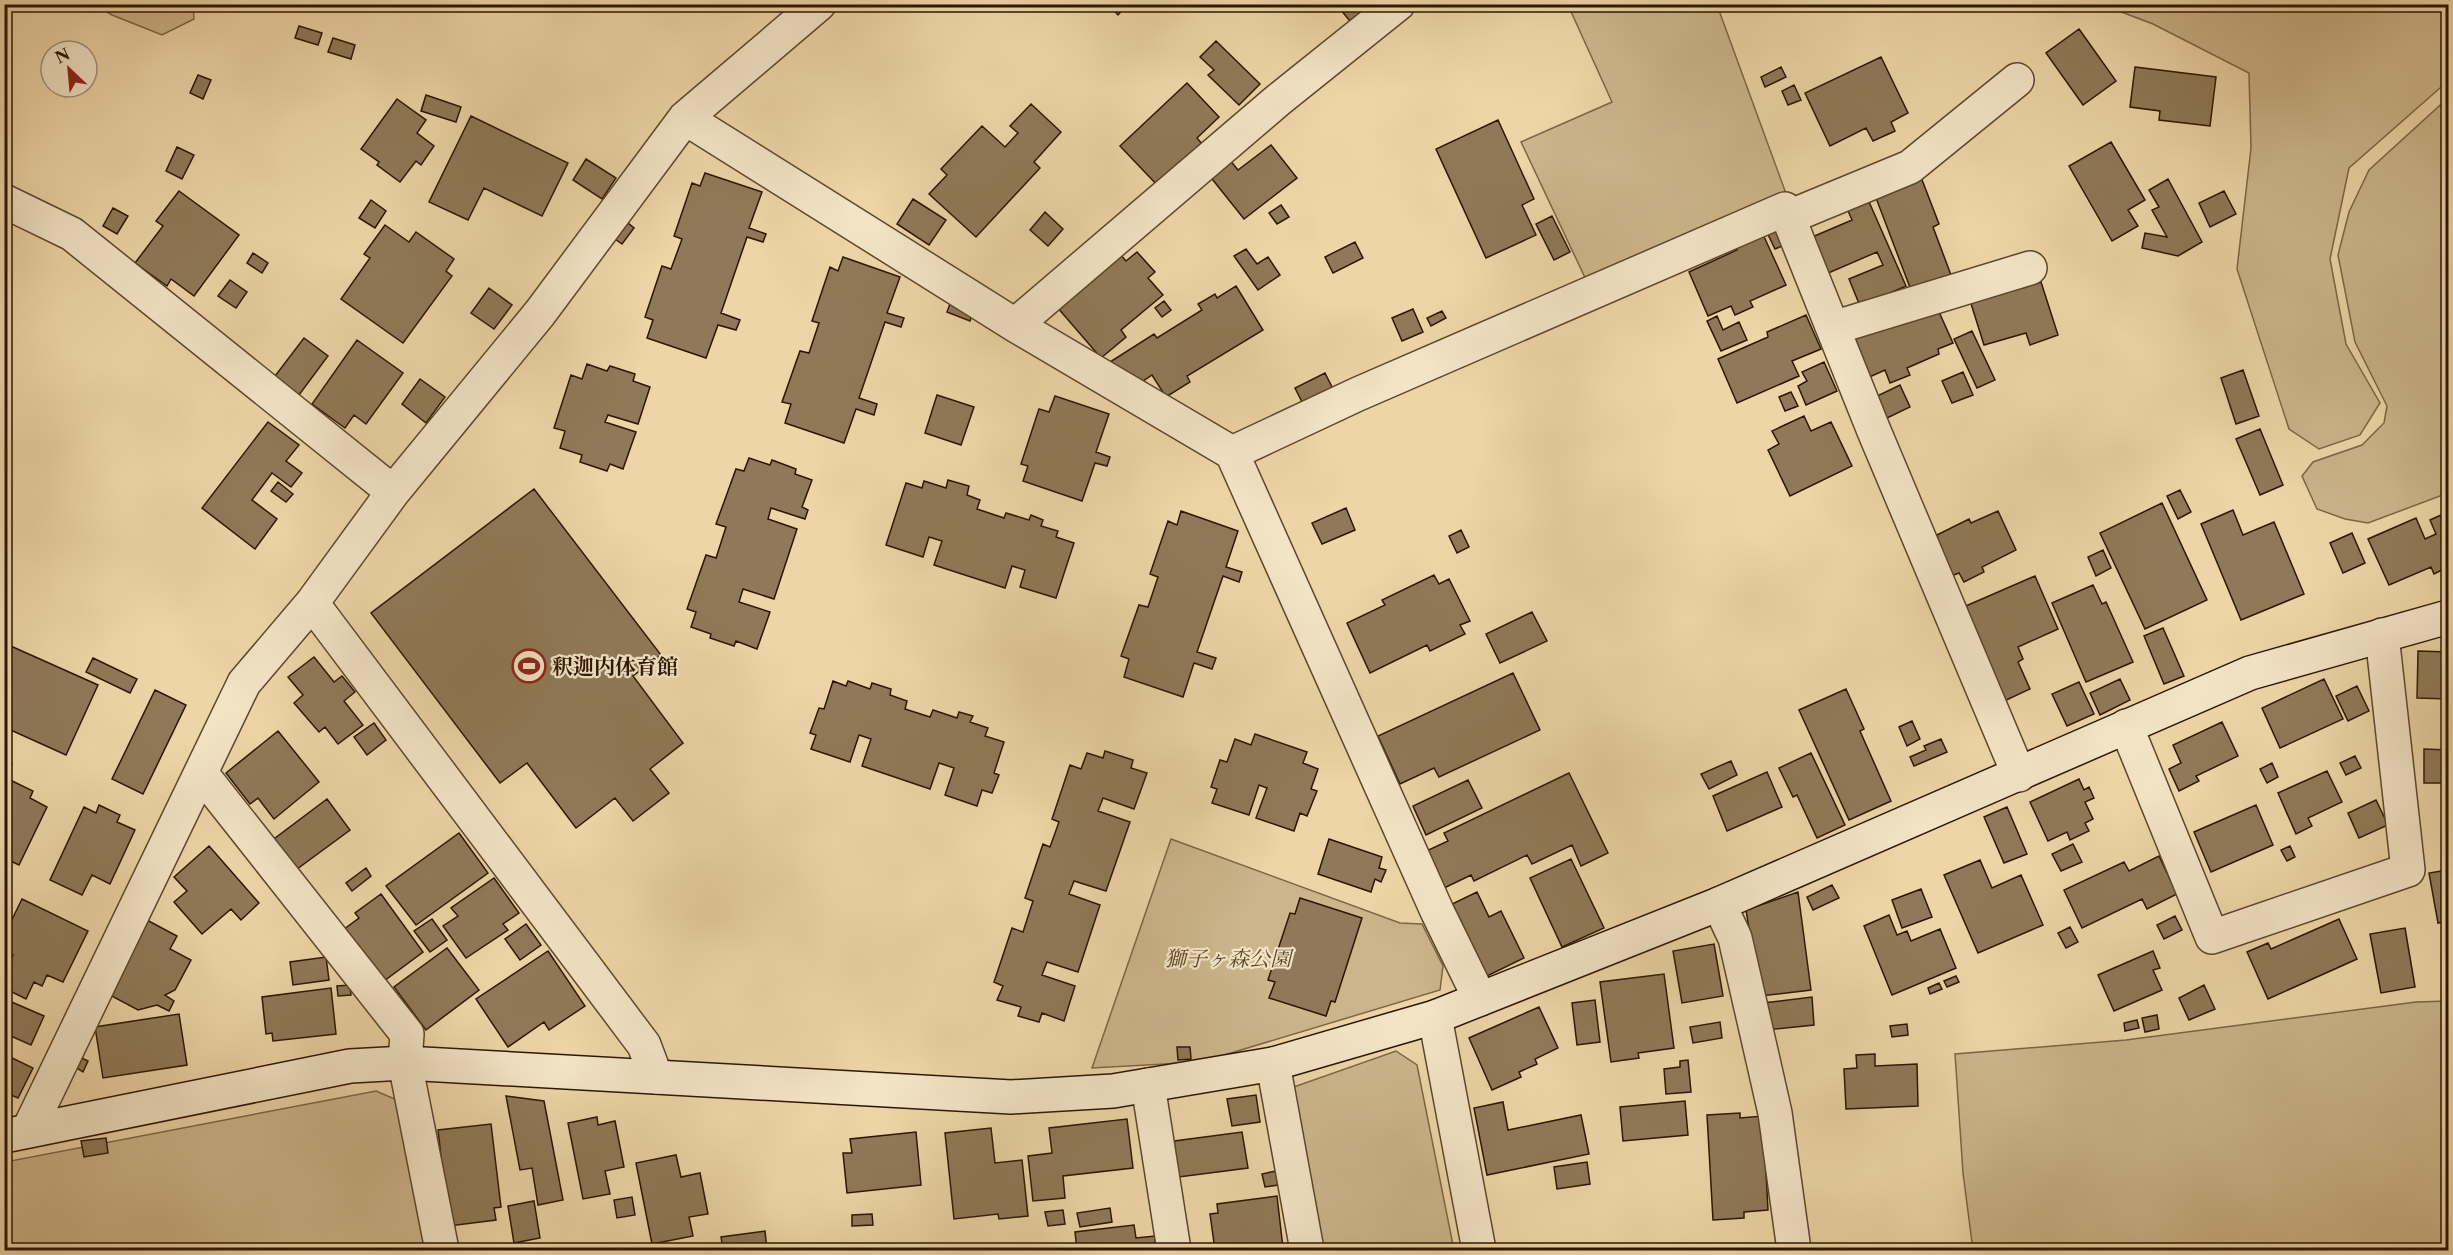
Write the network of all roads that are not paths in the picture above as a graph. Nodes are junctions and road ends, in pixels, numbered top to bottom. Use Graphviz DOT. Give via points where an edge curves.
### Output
graph roads {
  1 [pos="819,4"];
  2 [pos="1398,4"];
  3 [pos="2017,80"];
  4 [pos="686,118"];
  5 [pos="4,201"];
  6 [pos="1789,217"];
  7 [pos="2030,267"];
  8 [pos="1015,325"];
  9 [pos="1833,327"];
  10 [pos="1232,453"];
  11 [pos="393,492"];
  12 [pos="312,603"];
  13 [pos="2448,617"];
  14 [pos="2382,635"];
  15 [pos="2126,726"];
  16 [pos="201,773"];
  17 [pos="2019,775"];
  18 [pos="1719,904"];
  19 [pos="1480,999"];
  20 [pos="1435,1017"];
  21 [pos="405,1063"];
  22 [pos="1273,1064"];
  23 [pos="656,1077"];
  24 [pos="1148,1085"];
  25 [pos="16,1133"];
  26 [pos="441,1251"];
  27 [pos="1174,1251"];
  28 [pos="1307,1251"];
  29 [pos="1479,1251"];
  30 [pos="1794,1251"];
  1 -- 4 [label="street"];
  2 -- 8 [label="street" via="1277,100"];
  3 -- 6 [label="street" via="1910,167"];
  4 -- 8 [label="street"];
  4 -- 11 [label="street" via="540,313"];
  5 -- 11 [label="street" via="72,234"];
  6 -- 9 [label="street"];
  6 -- 10 [label="street" via="1785,209 1624,277"];
  7 -- 9 [label="street"];
  8 -- 10 [label="street"];
  9 -- 17 [label="street"];
  10 -- 19 [label="street"];
  11 -- 12 [label="street"];
  12 -- 16 [label="street" via="244,683"];
  12 -- 23 [label="street" via="644,1045"];
  13 -- 14 [label="street"];
  14 -- 15 [label="street" via="2250,673"];
  14 -- 15 [label="street" via="2408,870 2212,937"];
  15 -- 17 [label="street"];
  16 -- 21 [label="street" via="407,1034"];
  16 -- 25 [label="street"];
  17 -- 18 [label="street"];
  18 -- 19 [label="street"];
  18 -- 30 [label="street" via="1735,938 1764,1060"];
  19 -- 20 [label="street"];
  20 -- 22 [label="street"];
  20 -- 29 [label="street"];
  21 -- 23 [label="street"];
  21 -- 25 [label="street" via="350,1066"];
  21 -- 26 [label="street"];
  22 -- 24 [label="street"];
  22 -- 28 [label="street"];
  23 -- 24 [label="street" via="1011,1097"];
  24 -- 27 [label="street"];
}
